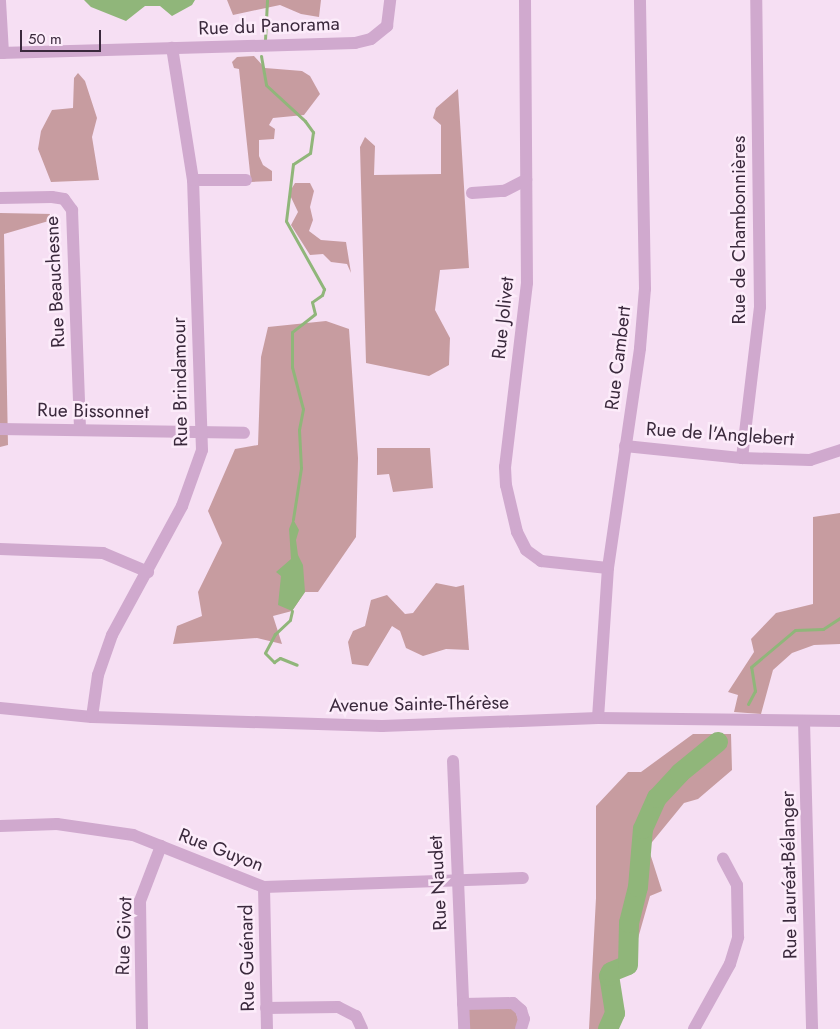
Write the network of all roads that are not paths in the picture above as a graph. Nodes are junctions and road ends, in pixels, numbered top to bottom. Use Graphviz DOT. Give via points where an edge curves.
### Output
graph roads {
  1 [pos="390,0"];
  2 [pos="525,0"];
  3 [pos="640,0"];
  4 [pos="756,0"];
  5 [pos="0,1"];
  6 [pos="172,48"];
  7 [pos="2,53"];
  8 [pos="193,180"];
  9 [pos="246,180"];
  10 [pos="526,180"];
  11 [pos="472,193"];
  12 [pos="0,198"];
  13 [pos="0,429"];
  14 [pos="80,429"];
  15 [pos="202,432"];
  16 [pos="244,433"];
  17 [pos="625,446"];
  18 [pos="840,450"];
  19 [pos="742,458"];
  20 [pos="0,549"];
  21 [pos="608,568"];
  22 [pos="148,572"];
  23 [pos="0,708"];
  24 [pos="92,718"];
  25 [pos="598,718"];
  26 [pos="804,721"];
  27 [pos="840,721"];
  28 [pos="453,761"];
  29 [pos="0,826"];
  30 [pos="161,846"];
  31 [pos="723,859"];
  32 [pos="522,878"];
  33 [pos="456,880"];
  34 [pos="264,887"];
  35 [pos="463,1004"];
  36 [pos="266,1008"];
  37 [pos="142,1029"];
  38 [pos="268,1029"];
  39 [pos="362,1029"];
  40 [pos="464,1029"];
  41 [pos="521,1029"];
  42 [pos="694,1029"];
  43 [pos="812,1029"];
  1 -- 6 [label="street, Rue du Panorama" via="387,26 371,39 355,43"];
  2 -- 10 [label="street, Rue Jolivet"];
  3 -- 17 [label="street, Rue Cambert" via="645,289"];
  4 -- 19 [label="street, Rue de Chambonnières" via="760,307"];
  5 -- 7 [label="street"];
  6 -- 7 [label="street, Rue du Panorama"];
  6 -- 8 [label="street, Rue Brindamour"];
  8 -- 9 [label="street"];
  8 -- 15 [label="street, Rue Brindamour"];
  10 -- 11 [label="street" via="504,191"];
  10 -- 21 [label="street, Rue Jolivet" via="527,283 504,467 506,485 526,550 541,561"];
  12 -- 14 [label="street, Rue Beauchesne" via="64,199 72,210"];
  13 -- 14 [label="street, Rue Bissonnet"];
  14 -- 15 [label="street, Rue Bissonnet"];
  15 -- 16 [label="street, Rue Bissonnet"];
  15 -- 22 [label="street, Rue Brindamour" via="202,450 192,485"];
  17 -- 19 [label="street, Rue de l'Anglebert"];
  17 -- 21 [label="street, Rue Cambert"];
  18 -- 19 [label="street, Rue de l'Anglebert" via="810,460"];
  20 -- 22 [label="street" via="103,553"];
  21 -- 25 [label="street, Rue Cambert"];
  22 -- 24 [label="street, Rue Brindamour" via="103,657"];
  23 -- 24 [label="street, Avenue Sainte-Thérèse"];
  24 -- 25 [label="street, Avenue Sainte-Thérèse" via="382,726"];
  25 -- 26 [label="street, Avenue Sainte-Thérèse"];
  26 -- 27 [label="street, Avenue Sainte-Thérèse"];
  26 -- 43 [label="street, Rue Lauréat-Bélanger"];
  28 -- 33 [label="street, Rue Naudet"];
  29 -- 30 [label="street, Rue Guyon" via="57,824 96,828 133,835"];
  30 -- 34 [label="street, Rue Guyon"];
  30 -- 37 [label="street, Rue Givot" via="140,901"];
  31 -- 42 [label="street" via="737,885 738,937 730,964"];
  32 -- 33 [label="street, Rue Guyon"];
  33 -- 34 [label="street, Rue Guyon"];
  33 -- 35 [label="street, Rue Naudet"];
  34 -- 36 [label="street, Rue Guénard"];
  35 -- 40 [label="street, Rue Naudet"];
  35 -- 41 [label="street" via="513,1003 521,1010 524,1019"];
  36 -- 38 [label="street, Rue Guénard"];
  36 -- 39 [label="street" via="338,1007 356,1016"];
}
